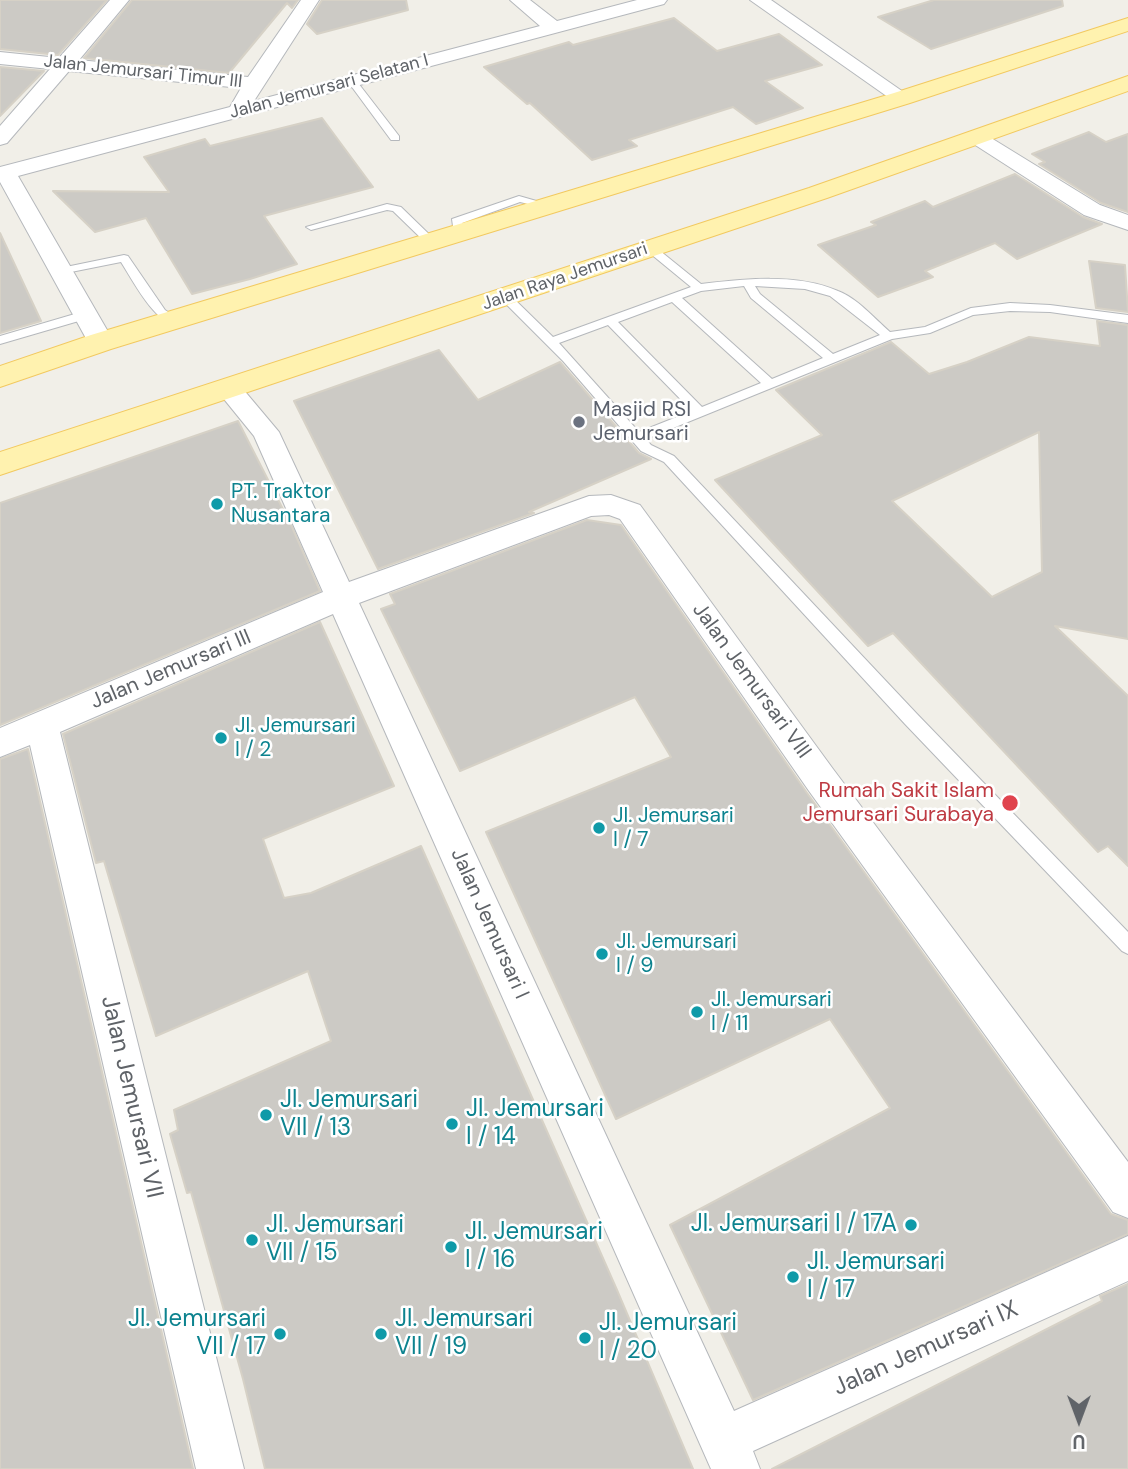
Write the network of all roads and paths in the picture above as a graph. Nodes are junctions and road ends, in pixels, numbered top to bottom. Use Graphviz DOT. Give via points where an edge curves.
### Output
graph roads {
  1 [pos="120,0"];
  2 [pos="310,0"];
  3 [pos="519,0"];
  4 [pos="658,0"];
  5 [pos="759,0"];
  6 [pos="1128,24"];
  7 [pos="554,28"];
  8 [pos="0,58"];
  9 [pos="66,64"];
  10 [pos="352,81"];
  11 [pos="254,83"];
  12 [pos="1128,83"];
  13 [pos="902,98"];
  14 [pos="238,111"];
  15 [pos="976,137"];
  16 [pos="395,138"];
  17 [pos="0,139"];
  18 [pos="3,173"];
  19 [pos="1128,223"];
  20 [pos="311,227"];
  21 [pos="430,242"];
  22 [pos="650,248"];
  23 [pos="61,271"];
  24 [pos="747,282"];
  25 [pos="699,288"];
  26 [pos="505,297"];
  27 [pos="674,298"];
  28 [pos="85,315"];
  29 [pos="1128,319"];
  30 [pos="173,321"];
  31 [pos="610,321"];
  32 [pos="888,335"];
  33 [pos="0,340"];
  34 [pos="101,342"];
  35 [pos="551,342"];
  36 [pos="830,358"];
  37 [pos="0,377"];
  38 [pos="770,384"];
  39 [pos="228,388"];
  40 [pos="700,412"];
  41 [pos="637,438"];
  42 [pos="0,464"];
  43 [pos="341,597"];
  44 [pos="42,725"];
  45 [pos="0,743"];
  46 [pos="1128,945"];
  47 [pos="1128,1197"];
  48 [pos="1128,1258"];
  49 [pos="729,1455"];
  50 [pos="220,1469"];
  1 -- 9 [label="street"];
  2 -- 11 [label="street"];
  3 -- 7 [label="street"];
  4 -- 7 [label="street, Jalan Jemursari Selatan I"];
  5 -- 13 [label="street"];
  6 -- 13 [label="main road"];
  7 -- 10 [label="street, Jalan Jemursari Selatan I"];
  8 -- 9 [label="street, Jalan Jemursari Timur III"];
  9 -- 11 [label="street, Jalan Jemursari Timur III"];
  9 -- 17 [label="street"];
  10 -- 14 [label="street, Jalan Jemursari Selatan I"];
  10 -- 16 [label="lane"];
  11 -- 14 [label="street, Jalan Jemursari Timur III"];
  12 -- 15 [label="main road, Jalan Raya Jemursari"];
  13 -- 21 [label="main road"];
  14 -- 18 [label="street, Jalan Jemursari Selatan I"];
  15 -- 19 [label="street" via="1093,210"];
  15 -- 22 [label="main road, Jalan Raya Jemursari"];
  18 -- 23 [label="street"];
  20 -- 21 [label="lane" via="387,207 397,209"];
  21 -- 30 [label="main road"];
  22 -- 25 [label="lane"];
  22 -- 26 [label="main road, Jalan Raya Jemursari"];
  23 -- 28 [label="street"];
  23 -- 30 [label="lane" via="124,258 161,313"];
  24 -- 25 [label="lane"];
  24 -- 32 [label="lane" via="834,293"];
  24 -- 36 [label="lane" via="755,296"];
  25 -- 27 [label="lane"];
  26 -- 35 [label="lane"];
  26 -- 39 [label="main road, Jalan Raya Jemursari"];
  27 -- 31 [label="lane"];
  27 -- 38 [label="lane"];
  28 -- 33 [label="lane"];
  28 -- 34 [label="street"];
  29 -- 32 [label="lane" via="1044,308 1001,308 969,313 928,331"];
  30 -- 34 [label="main road"];
  31 -- 35 [label="lane"];
  31 -- 40 [label="lane"];
  32 -- 36 [label="lane"];
  34 -- 37 [label="main road"];
  35 -- 41 [label="lane"];
  36 -- 38 [label="lane"];
  38 -- 40 [label="lane"];
  39 -- 42 [label="main road, Jalan Raya Jemursari"];
  39 -- 43 [label="street, Jalan Jemursari I" via="266,432"];
  40 -- 41 [label="lane"];
  41 -- 46 [label="lane" via="669,459"];
  43 -- 44 [label="street, Jalan Jemursari III"];
  43 -- 47 [label="street, Jalan Jemursari VIII" via="589,506 611,505 630,512"];
  43 -- 49 [label="street, Jalan Jemursari I"];
  44 -- 45 [label="street, Jalan Jemursari III"];
  44 -- 50 [label="street, Jalan Jemursari VII"];
  48 -- 49 [label="street, Jalan Jemursari IX"];
}
